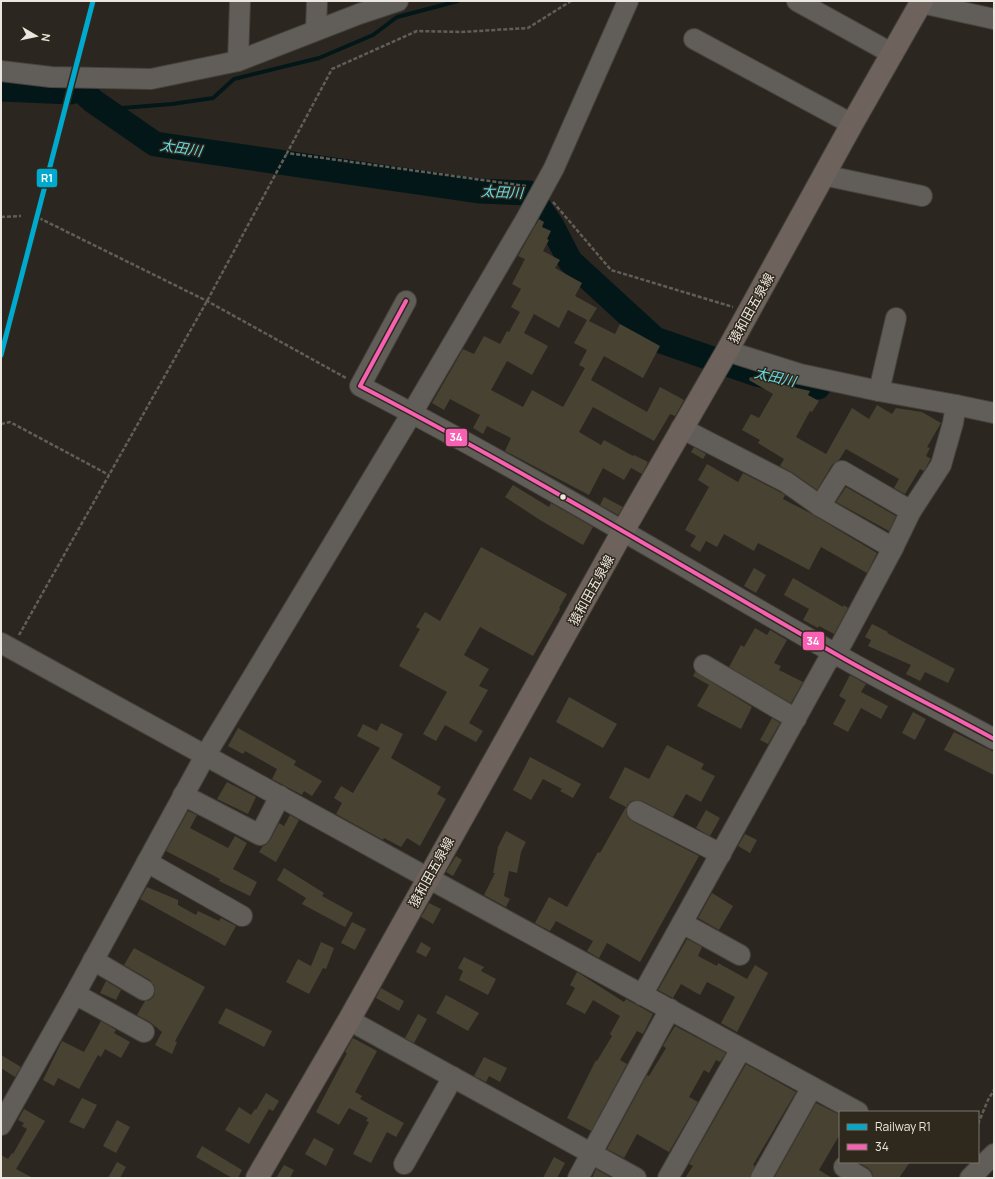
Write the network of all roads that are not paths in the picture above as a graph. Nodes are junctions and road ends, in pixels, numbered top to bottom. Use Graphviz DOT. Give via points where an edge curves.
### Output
graph roads {
  1 [pos="240,1"];
  2 [pos="317,1"];
  3 [pos="398,1"];
  4 [pos="628,1"];
  5 [pos="797,1"];
  6 [pos="922,2"];
  7 [pos="994,19"];
  8 [pos="316,30"];
  9 [pos="694,38"];
  10 [pos="893,54"];
  11 [pos="238,61"];
  12 [pos="1,71"];
  13 [pos="852,124"];
  14 [pos="824,175"];
  15 [pos="922,196"];
  16 [pos="406,301"];
  17 [pos="896,318"];
  18 [pos="722,360"];
  19 [pos="879,391"];
  20 [pos="412,413"];
  21 [pos="994,413"];
  22 [pos="955,414"];
  23 [pos="681,428"];
  24 [pos="820,506"];
  25 [pos="911,511"];
  26 [pos="623,531"];
  27 [pos="893,548"];
  28 [pos="6,646"];
  29 [pos="835,654"];
  30 [pos="704,665"];
  31 [pos="796,719"];
  32 [pos="994,739"];
  33 [pos="205,756"];
  34 [pos="184,794"];
  35 [pos="280,796"];
  36 [pos="638,812"];
  37 [pos="721,854"];
  38 [pos="146,862"];
  39 [pos="428,878"];
  40 [pos="242,916"];
  41 [pos="682,923"];
  42 [pos="740,955"];
  43 [pos="93,960"];
  44 [pos="144,990"];
  45 [pos="75,994"];
  46 [pos="642,995"];
  47 [pos="670,1009"];
  48 [pos="349,1020"];
  49 [pos="144,1032"];
  50 [pos="741,1049"];
  51 [pos="453,1077"];
  52 [pos="812,1087"];
  53 [pos="7,1105"];
  54 [pos="856,1111"];
  55 [pos="1,1125"];
  56 [pos="591,1154"];
  57 [pos="994,1154"];
  58 [pos="404,1164"];
  59 [pos="843,1169"];
  60 [pos="257,1178"];
  61 [pos="578,1178"];
  62 [pos="636,1178"];
  63 [pos="668,1178"];
  64 [pos="761,1178"];
  65 [pos="862,1178"];
  66 [pos="970,1178"];
  1 -- 11 [label="street"];
  2 -- 8 [label="street"];
  3 -- 8 [label="street"];
  4 -- 20 [label="street" via="554,168 536,195"];
  5 -- 10 [label="street"];
  6 -- 7 [label="street"];
  6 -- 10 [label="main road, 猿和田五泉線"];
  8 -- 11 [label="street"];
  9 -- 13 [label="street"];
  10 -- 13 [label="main road, 猿和田五泉線"];
  11 -- 12 [label="street" via="151,79 51,76"];
  13 -- 14 [label="main road, 猿和田五泉線"];
  14 -- 15 [label="street"];
  14 -- 18 [label="main road, 猿和田五泉線"];
  16 -- 20 [label="street" via="360,386"];
  17 -- 19 [label="street"];
  18 -- 19 [label="street"];
  18 -- 23 [label="main road, 猿和田五泉線"];
  19 -- 22 [label="street"];
  20 -- 26 [label="street"];
  20 -- 33 [label="street"];
  21 -- 22 [label="street"];
  22 -- 25 [label="street" via="941,465"];
  23 -- 24 [label="street" via="786,482"];
  23 -- 26 [label="main road, 猿和田五泉線"];
  24 -- 25 [label="street" via="842,471"];
  24 -- 27 [label="street"];
  25 -- 27 [label="street"];
  26 -- 29 [label="street"];
  26 -- 39 [label="main road, 猿和田五泉線"];
  27 -- 29 [label="street"];
  28 -- 33 [label="street"];
  29 -- 31 [label="street" via="827,662"];
  29 -- 32 [label="street"];
  30 -- 31 [label="street"];
  31 -- 37 [label="street"];
  33 -- 34 [label="street"];
  33 -- 35 [label="street"];
  34 -- 35 [label="street" via="260,835"];
  34 -- 38 [label="street"];
  35 -- 39 [label="street"];
  36 -- 37 [label="street"];
  37 -- 41 [label="street"];
  38 -- 40 [label="street"];
  38 -- 43 [label="street"];
  39 -- 46 [label="street"];
  39 -- 48 [label="main road, 猿和田五泉線"];
  41 -- 42 [label="street"];
  41 -- 46 [label="street"];
  43 -- 44 [label="street"];
  43 -- 45 [label="street"];
  45 -- 49 [label="street"];
  45 -- 53 [label="street"];
  46 -- 47 [label="street"];
  47 -- 50 [label="street"];
  47 -- 56 [label="street"];
  48 -- 51 [label="street"];
  48 -- 60 [label="main road, 猿和田五泉線"];
  50 -- 52 [label="street"];
  50 -- 63 [label="street"];
  51 -- 56 [label="street"];
  51 -- 58 [label="street"];
  52 -- 54 [label="street"];
  52 -- 64 [label="street"];
  53 -- 55 [label="street"];
  56 -- 61 [label="street"];
  56 -- 62 [label="street"];
  57 -- 66 [label="street"];
  59 -- 65 [label="street"];
}
